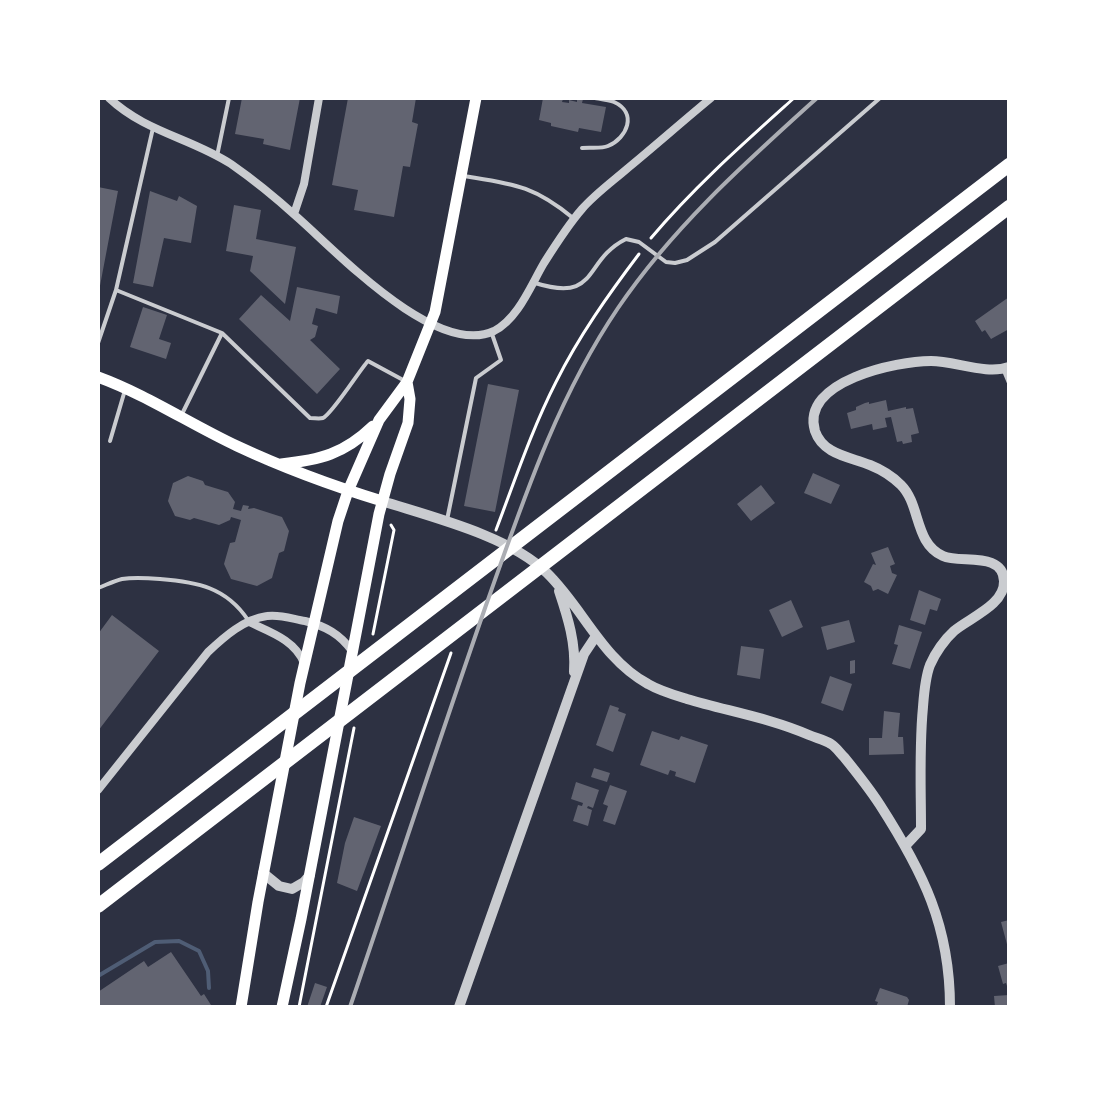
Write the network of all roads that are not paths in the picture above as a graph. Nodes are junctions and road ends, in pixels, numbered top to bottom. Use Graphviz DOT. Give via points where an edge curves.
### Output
graph roads {
  1 [pos="109,98"];
  2 [pos="229,98"];
  3 [pos="319,98"];
  4 [pos="476,98"];
  5 [pos="595,98"];
  6 [pos="711,98"];
  7 [pos="880,98"];
  8 [pos="153,128"];
  9 [pos="582,148"];
  10 [pos="217,156"];
  11 [pos="1009,165"];
  12 [pos="462,175"];
  13 [pos="1009,207"];
  14 [pos="294,214"];
  15 [pos="574,219"];
  16 [pos="533,282"];
  17 [pos="116,290"];
  18 [pos="430,324"];
  19 [pos="492,332"];
  20 [pos="222,333"];
  21 [pos="98,343"];
  22 [pos="1006,368"];
  23 [pos="98,377"];
  24 [pos="407,382"];
  25 [pos="1009,383"];
  26 [pos="126,388"];
  27 [pos="181,415"];
  28 [pos="379,420"];
  29 [pos="110,441"];
  30 [pos="278,464"];
  31 [pos="348,491"];
  32 [pos="382,501"];
  33 [pos="447,523"];
  34 [pos="555,581"];
  35 [pos="98,588"];
  36 [pos="249,622"];
  37 [pos="314,624"];
  38 [pos="596,636"];
  39 [pos="352,651"];
  40 [pos="304,664"];
  41 [pos="573,688"];
  42 [pos="98,790"];
  43 [pos="906,845"];
  44 [pos="98,864"];
  45 [pos="263,873"];
  46 [pos="310,875"];
  47 [pos="101,903"];
  48 [pos="241,1007"];
  49 [pos="282,1007"];
  50 [pos="459,1007"];
  51 [pos="950,1007"];
  1 -- 8 [label="street"];
  2 -- 10 [label="lane"];
  3 -- 14 [label="street"];
  4 -- 12 [label="main road"];
  5 -- 9 [label="lane" via="620,106 628,125 606,147"];
  6 -- 15 [label="street"];
  7 -- 16 [label="lane" via="715,242 687,260 666,262 626,239 604,255 581,285 552,288"];
  8 -- 10 [label="street"];
  8 -- 17 [label="lane"];
  10 -- 14 [label="street"];
  11 -- 44 [label="highway"];
  12 -- 15 [label="lane" via="532,190"];
  12 -- 18 [label="main road"];
  13 -- 47 [label="highway"];
  14 -- 18 [label="street" via="387,297"];
  15 -- 16 [label="street"];
  16 -- 19 [label="street" via="515,311"];
  17 -- 20 [label="lane"];
  17 -- 21 [label="lane"];
  18 -- 19 [label="street" via="461,333"];
  18 -- 24 [label="main road"];
  19 -- 33 [label="lane" via="501,360 476,378"];
  20 -- 24 [label="lane" via="310,418 330,412 368,361"];
  20 -- 27 [label="lane"];
  22 -- 25 [label="lane"];
  22 -- 43 [label="street" via="908,362 843,383 818,405 818,438 901,485 927,544 945,558 992,562 1005,582 999,597 955,630 930,665 920,738 921,829"];
  23 -- 26 [label="main road"];
  24 -- 28 [label="main road"];
  24 -- 32 [label="main road" via="408,423"];
  26 -- 27 [label="main road"];
  26 -- 29 [label="lane"];
  27 -- 30 [label="main road"];
  28 -- 30 [label="main road" via="335,454"];
  28 -- 31 [label="main road"];
  30 -- 31 [label="main road"];
  31 -- 32 [label="main road"];
  31 -- 37 [label="main road"];
  32 -- 33 [label="street"];
  32 -- 39 [label="main road"];
  33 -- 34 [label="street" via="513,548"];
  34 -- 38 [label="street"];
  34 -- 41 [label="street" via="574,645"];
  35 -- 36 [label="lane" via="125,578 204,586 231,599"];
  36 -- 37 [label="street" via="277,616"];
  36 -- 40 [label="street" via="291,643"];
  36 -- 42 [label="street" via="208,652"];
  37 -- 39 [label="street" via="341,637"];
  37 -- 40 [label="main road"];
  38 -- 41 [label="street"];
  38 -- 43 [label="street" via="649,685 794,728 832,745 865,781"];
  39 -- 46 [label="main road"];
  40 -- 45 [label="main road"];
  41 -- 50 [label="street"];
  43 -- 51 [label="street" via="938,915"];
  45 -- 46 [label="street" via="292,889"];
  45 -- 48 [label="main road"];
  46 -- 49 [label="main road"];
}
